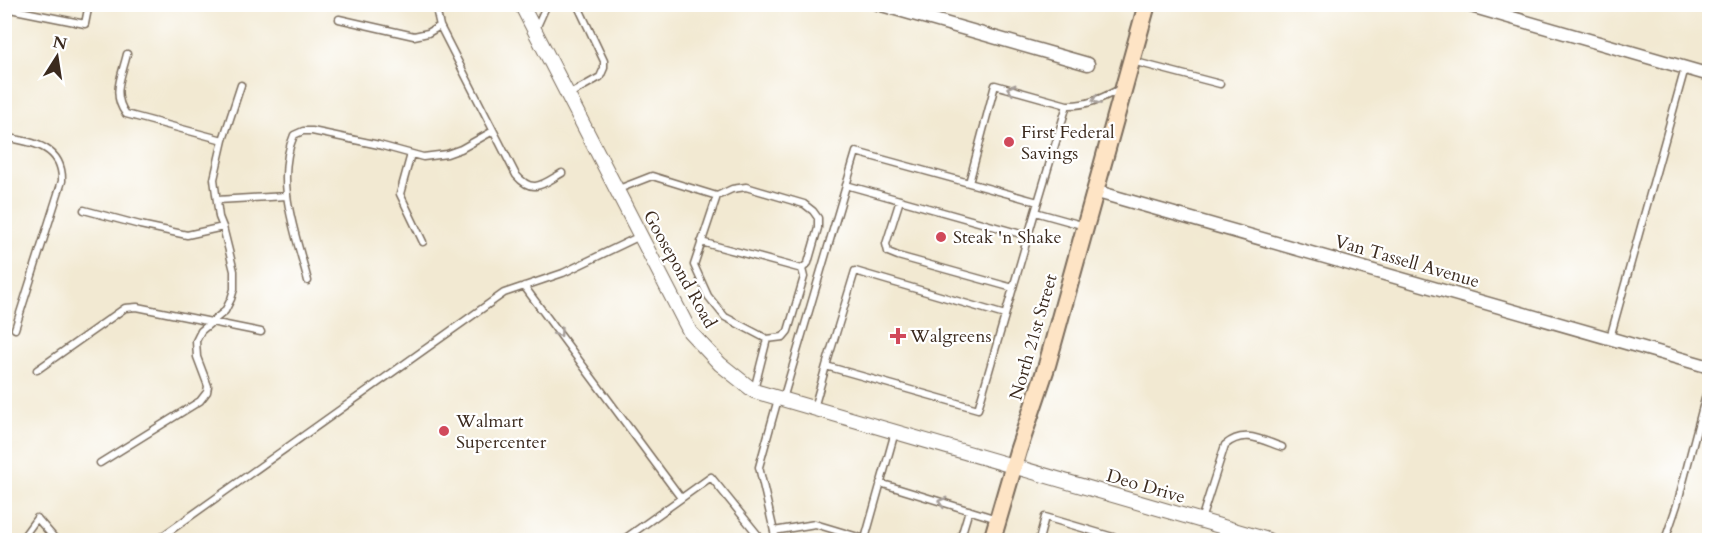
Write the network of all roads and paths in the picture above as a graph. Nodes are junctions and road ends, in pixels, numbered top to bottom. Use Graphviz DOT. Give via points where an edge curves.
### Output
graph roads {
  1 [pos="11,4"];
  2 [pos="89,4"];
  3 [pos="435,4"];
  4 [pos="522,4"];
  5 [pos="548,4"];
  6 [pos="577,4"];
  7 [pos="878,4"];
  8 [pos="1147,4"];
  9 [pos="1464,4"];
  10 [pos="915,10"];
  11 [pos="339,19"];
  12 [pos="440,26"];
  13 [pos="535,31"];
  14 [pos="127,54"];
  15 [pos="1131,60"];
  16 [pos="1088,64"];
  17 [pos="1685,68"];
  18 [pos="1710,75"];
  19 [pos="1220,84"];
  20 [pos="241,85"];
  21 [pos="1124,87"];
  22 [pos="568,94"];
  23 [pos="1067,105"];
  24 [pos="493,131"];
  25 [pos="4,137"];
  26 [pos="224,140"];
  27 [pos="411,154"];
  28 [pos="562,173"];
  29 [pos="969,183"];
  30 [pos="846,185"];
  31 [pos="616,190"];
  32 [pos="1094,191"];
  33 [pos="287,196"];
  34 [pos="717,196"];
  35 [pos="217,200"];
  36 [pos="900,200"];
  37 [pos="1038,202"];
  38 [pos="84,210"];
  39 [pos="1035,212"];
  40 [pos="1085,226"];
  41 [pos="223,227"];
  42 [pos="640,236"];
  43 [pos="1028,236"];
  44 [pos="423,242"];
  45 [pos="702,242"];
  46 [pos="802,269"];
  47 [pos="308,281"];
  48 [pos="524,286"];
  49 [pos="1013,288"];
  50 [pos="1005,315"];
  51 [pos="212,322"];
  52 [pos="15,329"];
  53 [pos="261,332"];
  54 [pos="767,339"];
  55 [pos="1610,339"];
  56 [pos="826,366"];
  57 [pos="1710,368"];
  58 [pos="37,370"];
  59 [pos="1710,380"];
  60 [pos="754,391"];
  61 [pos="780,399"];
  62 [pos="814,408"];
  63 [pos="895,432"];
  64 [pos="1282,447"];
  65 [pos="100,463"];
  66 [pos="1014,467"];
  67 [pos="880,483"];
  68 [pos="681,498"];
  69 [pos="969,510"];
  70 [pos="998,519"];
  71 [pos="1201,521"];
  72 [pos="774,531"];
  73 [pos="1239,536"];
  74 [pos="21,540"];
  75 [pos="56,540"];
  76 [pos="157,540"];
  77 [pos="623,540"];
  78 [pos="762,540"];
  79 [pos="776,540"];
  80 [pos="867,540"];
  81 [pos="960,540"];
  82 [pos="992,540"];
  83 [pos="1039,540"];
  84 [pos="1124,540"];
  85 [pos="1268,540"];
  86 [pos="1665,540"];
  1 -- 2 [label="lane" via="10,9 85,24"];
  3 -- 12 [label="lane"];
  4 -- 13 [label="street, Goosepond Road"];
  5 -- 13 [label="lane"];
  6 -- 22 [label="lane" via="604,68 600,77"];
  7 -- 10 [label="street"];
  8 -- 15 [label="main road, North 21st Street"];
  9 -- 17 [label="street"];
  10 -- 16 [label="street"];
  11 -- 12 [label="lane" via="414,36"];
  12 -- 24 [label="lane"];
  13 -- 22 [label="street, Goosepond Road"];
  14 -- 26 [label="lane" via="117,95 126,114"];
  15 -- 19 [label="lane"];
  15 -- 21 [label="main road, North 21st Street"];
  17 -- 18 [label="street"];
  17 -- 55 [label="lane"];
  20 -- 26 [label="lane"];
  21 -- 23 [label="lane, one-way" via="1095,102"];
  21 -- 32 [label="main road, North 21st Street"];
  22 -- 31 [label="street, Goosepond Road"];
  23 -- 29 [label="lane, one-way" via="994,85"];
  23 -- 37 [label="lane"];
  24 -- 27 [label="lane" via="447,154"];
  24 -- 28 [label="lane" via="524,184 537,187"];
  25 -- 52 [label="lane" via="46,149 61,164 62,171"];
  26 -- 35 [label="lane" via="214,179"];
  27 -- 33 [label="lane" via="303,131 294,135 289,146"];
  27 -- 44 [label="lane" via="400,194"];
  29 -- 30 [label="lane" via="856,152"];
  29 -- 37 [label="lane"];
  30 -- 36 [label="lane"];
  30 -- 61 [label="lane"];
  31 -- 34 [label="lane" via="652,176"];
  31 -- 42 [label="street, Goosepond Road"];
  32 -- 40 [label="main road, North 21st Street"];
  32 -- 55 [label="street, Van Tassell Avenue"];
  33 -- 35 [label="lane"];
  33 -- 47 [label="lane"];
  34 -- 45 [label="lane"];
  34 -- 46 [label="lane" via="746,187 804,204 813,211 818,228 808,263"];
  35 -- 41 [label="lane"];
  36 -- 43 [label="lane"];
  36 -- 49 [label="lane" via="886,244 888,252"];
  37 -- 39 [label="lane"];
  38 -- 41 [label="lane" via="187,235"];
  39 -- 40 [label="lane"];
  39 -- 43 [label="lane"];
  40 -- 66 [label="main road, North 21st Street"];
  41 -- 51 [label="lane" via="234,271 234,288 225,310"];
  42 -- 48 [label="lane" via="563,273"];
  42 -- 60 [label="street, Goosepond Road" via="690,332 720,364"];
  43 -- 49 [label="lane"];
  45 -- 46 [label="lane"];
  45 -- 54 [label="lane" via="694,265 708,296 725,317"];
  46 -- 54 [label="lane" via="804,277 788,331 783,337"];
  48 -- 68 [label="lane, one-way"];
  48 -- 76 [label="lane" via="504,293"];
  49 -- 50 [label="lane"];
  50 -- 56 [label="lane" via="855,271"];
  50 -- 56 [label="lane" via="978,409"];
  51 -- 53 [label="lane"];
  51 -- 58 [label="lane" via="125,308"];
  51 -- 65 [label="lane" via="196,341 197,357 208,386 200,402"];
  54 -- 60 [label="lane"];
  55 -- 57 [label="street, Van Tassell Avenue"];
  56 -- 62 [label="lane"];
  59 -- 86 [label="lane"];
  60 -- 61 [label="street, Goosepond Road"];
  61 -- 62 [label="street, Goosepond Road"];
  61 -- 72 [label="lane" via="759,467"];
  62 -- 63 [label="street, Goosepond Road"];
  63 -- 66 [label="street, Goosepond Road"];
  63 -- 67 [label="lane"];
  64 -- 71 [label="lane" via="1248,436 1233,438 1225,445"];
  66 -- 70 [label="main road, North 21st Street"];
  66 -- 71 [label="street, Deo Drive"];
  69 -- 67 [label="lane, one-way"];
  67 -- 80 [label="lane"];
  68 -- 77 [label="lane"];
  68 -- 78 [label="lane" via="711,477"];
  69 -- 70 [label="lane"];
  69 -- 81 [label="lane"];
  70 -- 82 [label="main road, North 21st Street"];
  71 -- 73 [label="street, Deo Drive"];
  72 -- 79 [label="lane"];
  72 -- 80 [label="lane" via="814,524"];
  73 -- 85 [label="street, Deo Drive"];
  74 -- 75 [label="lane" via="37,518"];
  83 -- 84 [label="lane" via="1045,517"];
}
